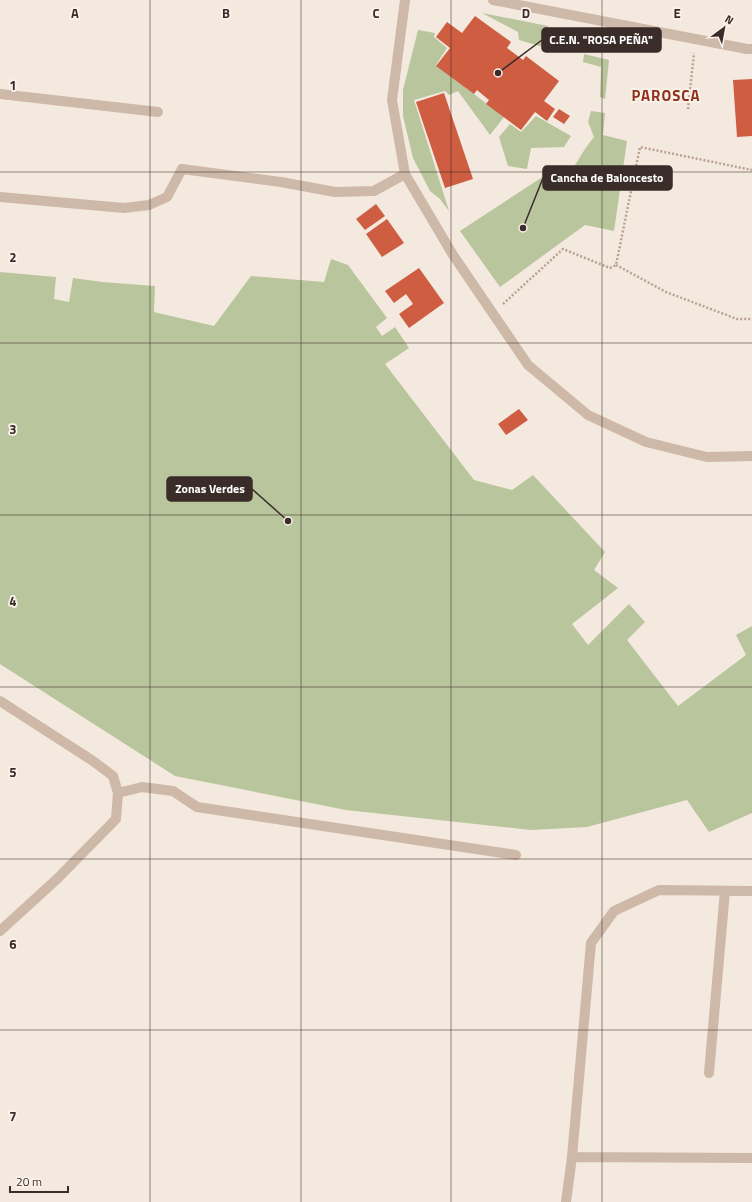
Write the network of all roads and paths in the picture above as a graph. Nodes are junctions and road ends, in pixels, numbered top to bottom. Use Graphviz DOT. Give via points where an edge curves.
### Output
graph roads {
  1 [pos="405,0"];
  2 [pos="493,0"];
  3 [pos="696,39"];
  4 [pos="752,49"];
  5 [pos="0,94"];
  6 [pos="688,109"];
  7 [pos="158,112"];
  8 [pos="752,170"];
  9 [pos="405,174"];
  10 [pos="0,198"];
  11 [pos="616,265"];
  12 [pos="492,314"];
  13 [pos="752,319"];
  14 [pos="752,456"];
  15 [pos="0,702"];
  16 [pos="118,794"];
  17 [pos="516,856"];
  18 [pos="725,891"];
  19 [pos="752,891"];
  20 [pos="0,931"];
  21 [pos="709,1073"];
  22 [pos="572,1157"];
  23 [pos="752,1158"];
  24 [pos="566,1202"];
  1 -- 9 [label="street" via="392,100"];
  2 -- 3 [label="street"];
  3 -- 4 [label="street"];
  3 -- 6 [label="path"];
  5 -- 7 [label="street"];
  8 -- 11 [label="path" via="640,147"];
  9 -- 10 [label="street" via="374,191 335,192 182,169 167,197 149,205 124,208"];
  9 -- 12 [label="street"];
  11 -- 12 [label="path" via="610,268 563,249"];
  11 -- 13 [label="path" via="666,292 737,319"];
  12 -- 14 [label="street" via="528,366 588,415 646,442 707,457"];
  15 -- 16 [label="street" via="103,768 113,776"];
  16 -- 17 [label="street" via="142,787 173,791 197,807"];
  16 -- 20 [label="street" via="116,819 57,879"];
  18 -- 19 [label="street"];
  18 -- 21 [label="street"];
  18 -- 22 [label="street" via="659,890 614,911 591,943"];
  22 -- 23 [label="street"];
  22 -- 24 [label="street"];
}
